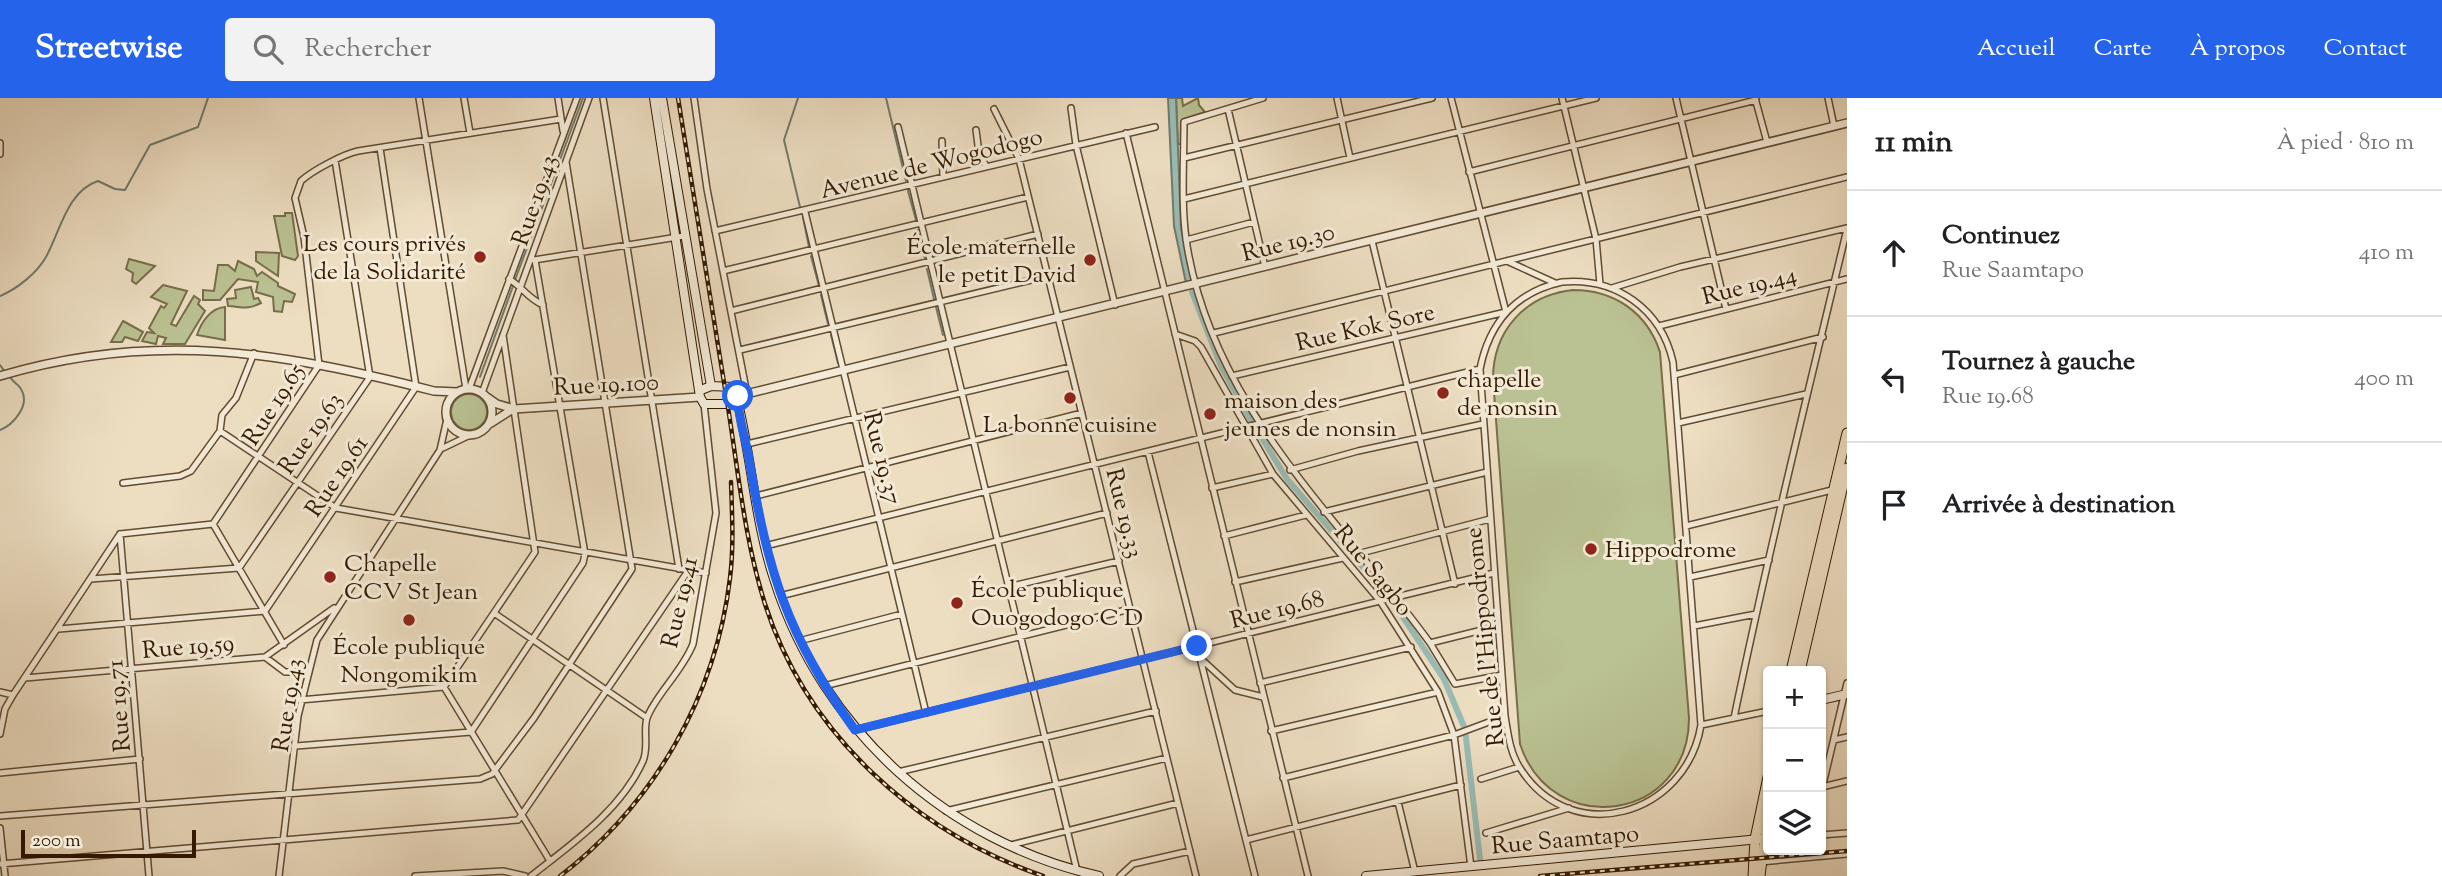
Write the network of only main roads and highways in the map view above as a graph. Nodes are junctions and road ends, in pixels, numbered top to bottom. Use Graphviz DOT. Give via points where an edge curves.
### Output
graph roads {
  1 [pos="653,98"];
  2 [pos="663,98"];
  3 [pos="679,236"];
  4 [pos="711,386"];
  5 [pos="741,396"];
  6 [pos="702,397"];
  7 [pos="1847,433"];
  8 [pos="1847,468"];
  9 [pos="1841,487"];
  10 [pos="1792,666"];
  11 [pos="1801,666"];
  12 [pos="1846,694"];
  13 [pos="1826,699"];
  14 [pos="1767,792"];
  15 [pos="1762,838"];
  16 [pos="1099,876"];
  17 [pos="1366,876"];
  18 [pos="1753,876"];
  19 [pos="1760,876"];
  1 -- 3 [label="main road, Rue 19.41"];
  2 -- 3 [label="main road, Rue 19.41"];
  3 -- 4 [label="main road, Rue 19.41"];
  3 -- 6 [label="main road, Rue 19.41"];
  4 -- 5 [label="main road" via="734,387"];
  4 -- 6 [label="main road"];
  5 -- 6 [label="main road" via="727,405"];
  5 -- 16 [label="main road" via="755,496 780,596 824,686 855,730 946,811 1009,846"];
  7 -- 9 [label="main road"];
  8 -- 9 [label="main road"];
  9 -- 10 [label="main road"];
  9 -- 11 [label="main road"];
  12 -- 13 [label="main road"];
  14 -- 15 [label="main road"];
  15 -- 17 [label="main road, Rue Saamtapo"];
  15 -- 18 [label="main road"];
  15 -- 19 [label="main road"];
}
